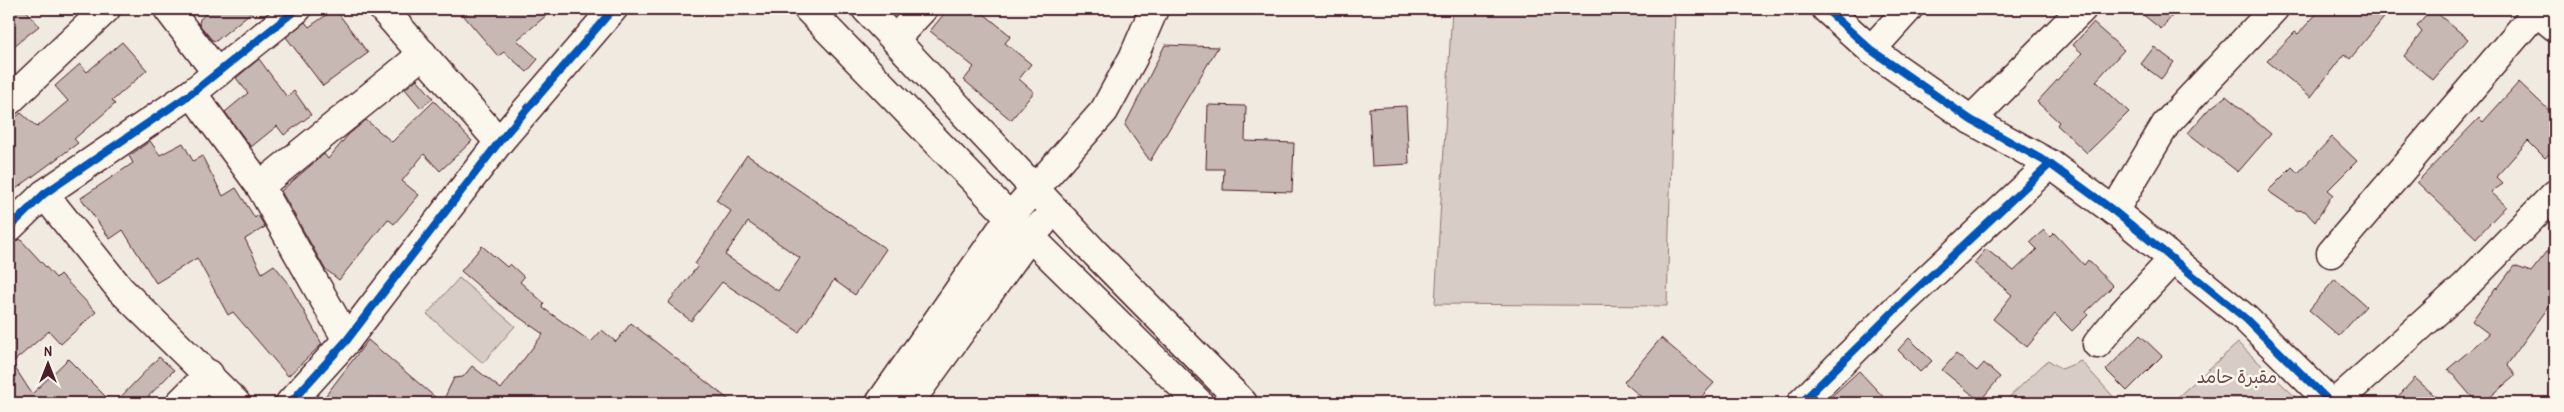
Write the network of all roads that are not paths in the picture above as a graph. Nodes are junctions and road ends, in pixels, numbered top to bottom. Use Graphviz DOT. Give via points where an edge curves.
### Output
graph roads {
  1 [pos="106,9"];
  2 [pos="168,9"];
  3 [pos="297,9"];
  4 [pos="383,9"];
  5 [pos="613,9"];
  6 [pos="808,9"];
  7 [pos="866,9"];
  8 [pos="923,9"];
  9 [pos="1154,9"];
  10 [pos="1826,9"];
  11 [pos="1908,9"];
  12 [pos="2082,9"];
  13 [pos="2274,9"];
  14 [pos="2541,16"];
  15 [pos="895,39"];
  16 [pos="1871,50"];
  17 [pos="423,54"];
  18 [pos="217,73"];
  19 [pos="192,93"];
  20 [pos="9,101"];
  21 [pos="1971,120"];
  22 [pos="499,142"];
  23 [pos="2050,164"];
  24 [pos="260,186"];
  25 [pos="1035,190"];
  26 [pos="44,194"];
  27 [pos="2555,194"];
  28 [pos="1055,210"];
  29 [pos="2114,211"];
  30 [pos="1010,217"];
  31 [pos="9,228"];
  32 [pos="1030,236"];
  33 [pos="2331,253"];
  34 [pos="2173,259"];
  35 [pos="347,340"];
  36 [pos="2097,344"];
  37 [pos="209,374"];
  38 [pos="180,403"];
  39 [pos="236,403"];
  40 [pos="290,403"];
  41 [pos="880,403"];
  42 [pos="909,403"];
  43 [pos="1199,403"];
  44 [pos="1243,403"];
  45 [pos="1801,403"];
  46 [pos="2331,403"];
  47 [pos="2336,403"];
  1 -- 20 [label="street"];
  2 -- 18 [label="street"];
  3 -- 18 [label="street"];
  4 -- 17 [label="street"];
  5 -- 22 [label="street"];
  6 -- 30 [label="street"];
  7 -- 15 [label="street"];
  8 -- 15 [label="street"];
  9 -- 25 [label="street" via="1133,58 1104,110"];
  10 -- 16 [label="street"];
  11 -- 16 [label="street"];
  12 -- 21 [label="street"];
  13 -- 29 [label="street" via="2166,124"];
  14 -- 33 [label="street"];
  15 -- 25 [label="street"];
  16 -- 21 [label="street"];
  17 -- 22 [label="street"];
  17 -- 24 [label="street"];
  18 -- 19 [label="street"];
  19 -- 24 [label="street"];
  19 -- 26 [label="street"];
  21 -- 23 [label="street"];
  22 -- 35 [label="street"];
  23 -- 29 [label="street"];
  23 -- 45 [label="street"];
  24 -- 35 [label="street"];
  25 -- 28 [label="street"];
  25 -- 30 [label="street"];
  26 -- 31 [label="street"];
  26 -- 37 [label="street" via="120,289"];
  27 -- 47 [label="street" via="2464,287"];
  28 -- 32 [label="street"];
  28 -- 44 [label="street"];
  29 -- 34 [label="street"];
  30 -- 32 [label="street"];
  30 -- 41 [label="street"];
  32 -- 42 [label="street"];
  32 -- 43 [label="street"];
  34 -- 36 [label="street"];
  34 -- 46 [label="street" via="2246,319"];
  35 -- 40 [label="street"];
  37 -- 38 [label="street"];
  37 -- 39 [label="street"];
}
